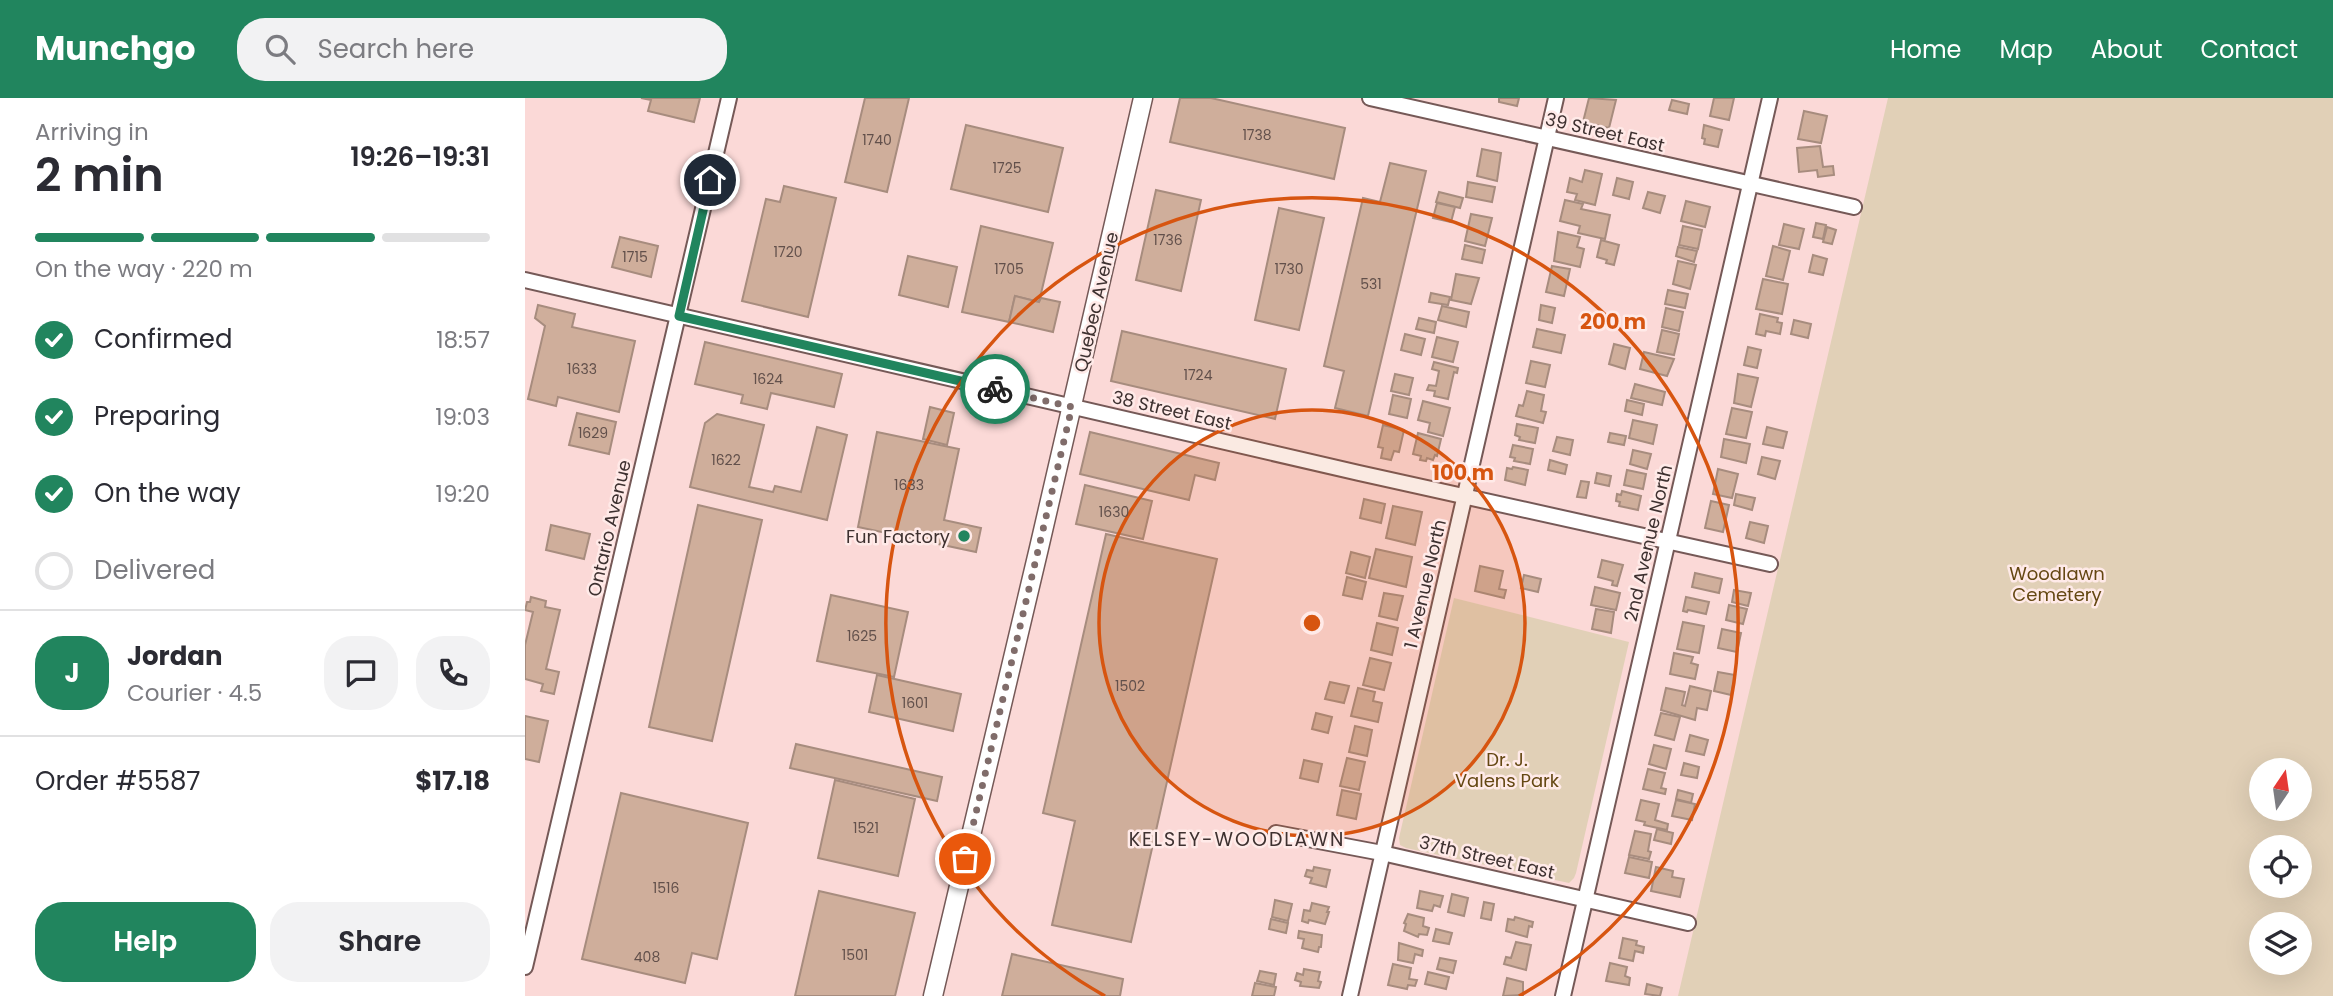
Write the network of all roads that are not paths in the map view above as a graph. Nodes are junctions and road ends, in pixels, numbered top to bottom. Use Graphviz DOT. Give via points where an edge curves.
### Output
graph roads {
  1 [pos="729,98"];
  2 [pos="1143,98"];
  3 [pos="1370,98"];
  4 [pos="1556,98"];
  5 [pos="1770,98"];
  6 [pos="1547,138"];
  7 [pos="1749,185"];
  8 [pos="1854,207"];
  9 [pos="525,280"];
  10 [pos="679,316"];
  11 [pos="1072,407"];
  12 [pos="1464,496"];
  13 [pos="1668,541"];
  14 [pos="1770,564"];
  15 [pos="1276,833"];
  16 [pos="1382,853"];
  17 [pos="1585,899"];
  18 [pos="1688,923"];
  19 [pos="525,967"];
  20 [pos="933,996"];
  21 [pos="1350,996"];
  22 [pos="1563,996"];
  1 -- 10 [label="street, Ontario Avenue"];
  2 -- 11 [label="street, Quebec Avenue"];
  3 -- 6 [label="street, 39 Street East"];
  4 -- 6 [label="street, 1 Avenue North"];
  5 -- 7 [label="street, 2nd Avenue North"];
  6 -- 7 [label="street, 39 Street East"];
  6 -- 12 [label="street, 1 Avenue North"];
  7 -- 8 [label="street, 39 Street East"];
  7 -- 13 [label="street, 2nd Avenue North"];
  9 -- 10 [label="street, 38 Street East"];
  10 -- 11 [label="street, 38 Street East"];
  10 -- 19 [label="street, Ontario Avenue"];
  11 -- 12 [label="street, 38 Street East"];
  11 -- 20 [label="street, Quebec Avenue"];
  12 -- 13 [label="street, 38 Street East"];
  12 -- 16 [label="street, 1 Avenue North"];
  13 -- 14 [label="street, 38 Street East"];
  13 -- 17 [label="street, 2nd Avenue North"];
  15 -- 16 [label="street, 37th Street East"];
  16 -- 17 [label="street, 37th Street East"];
  16 -- 21 [label="street, 1 Avenue North"];
  17 -- 18 [label="street, 37th Street East"];
  17 -- 22 [label="street, 2nd Avenue North"];
}
